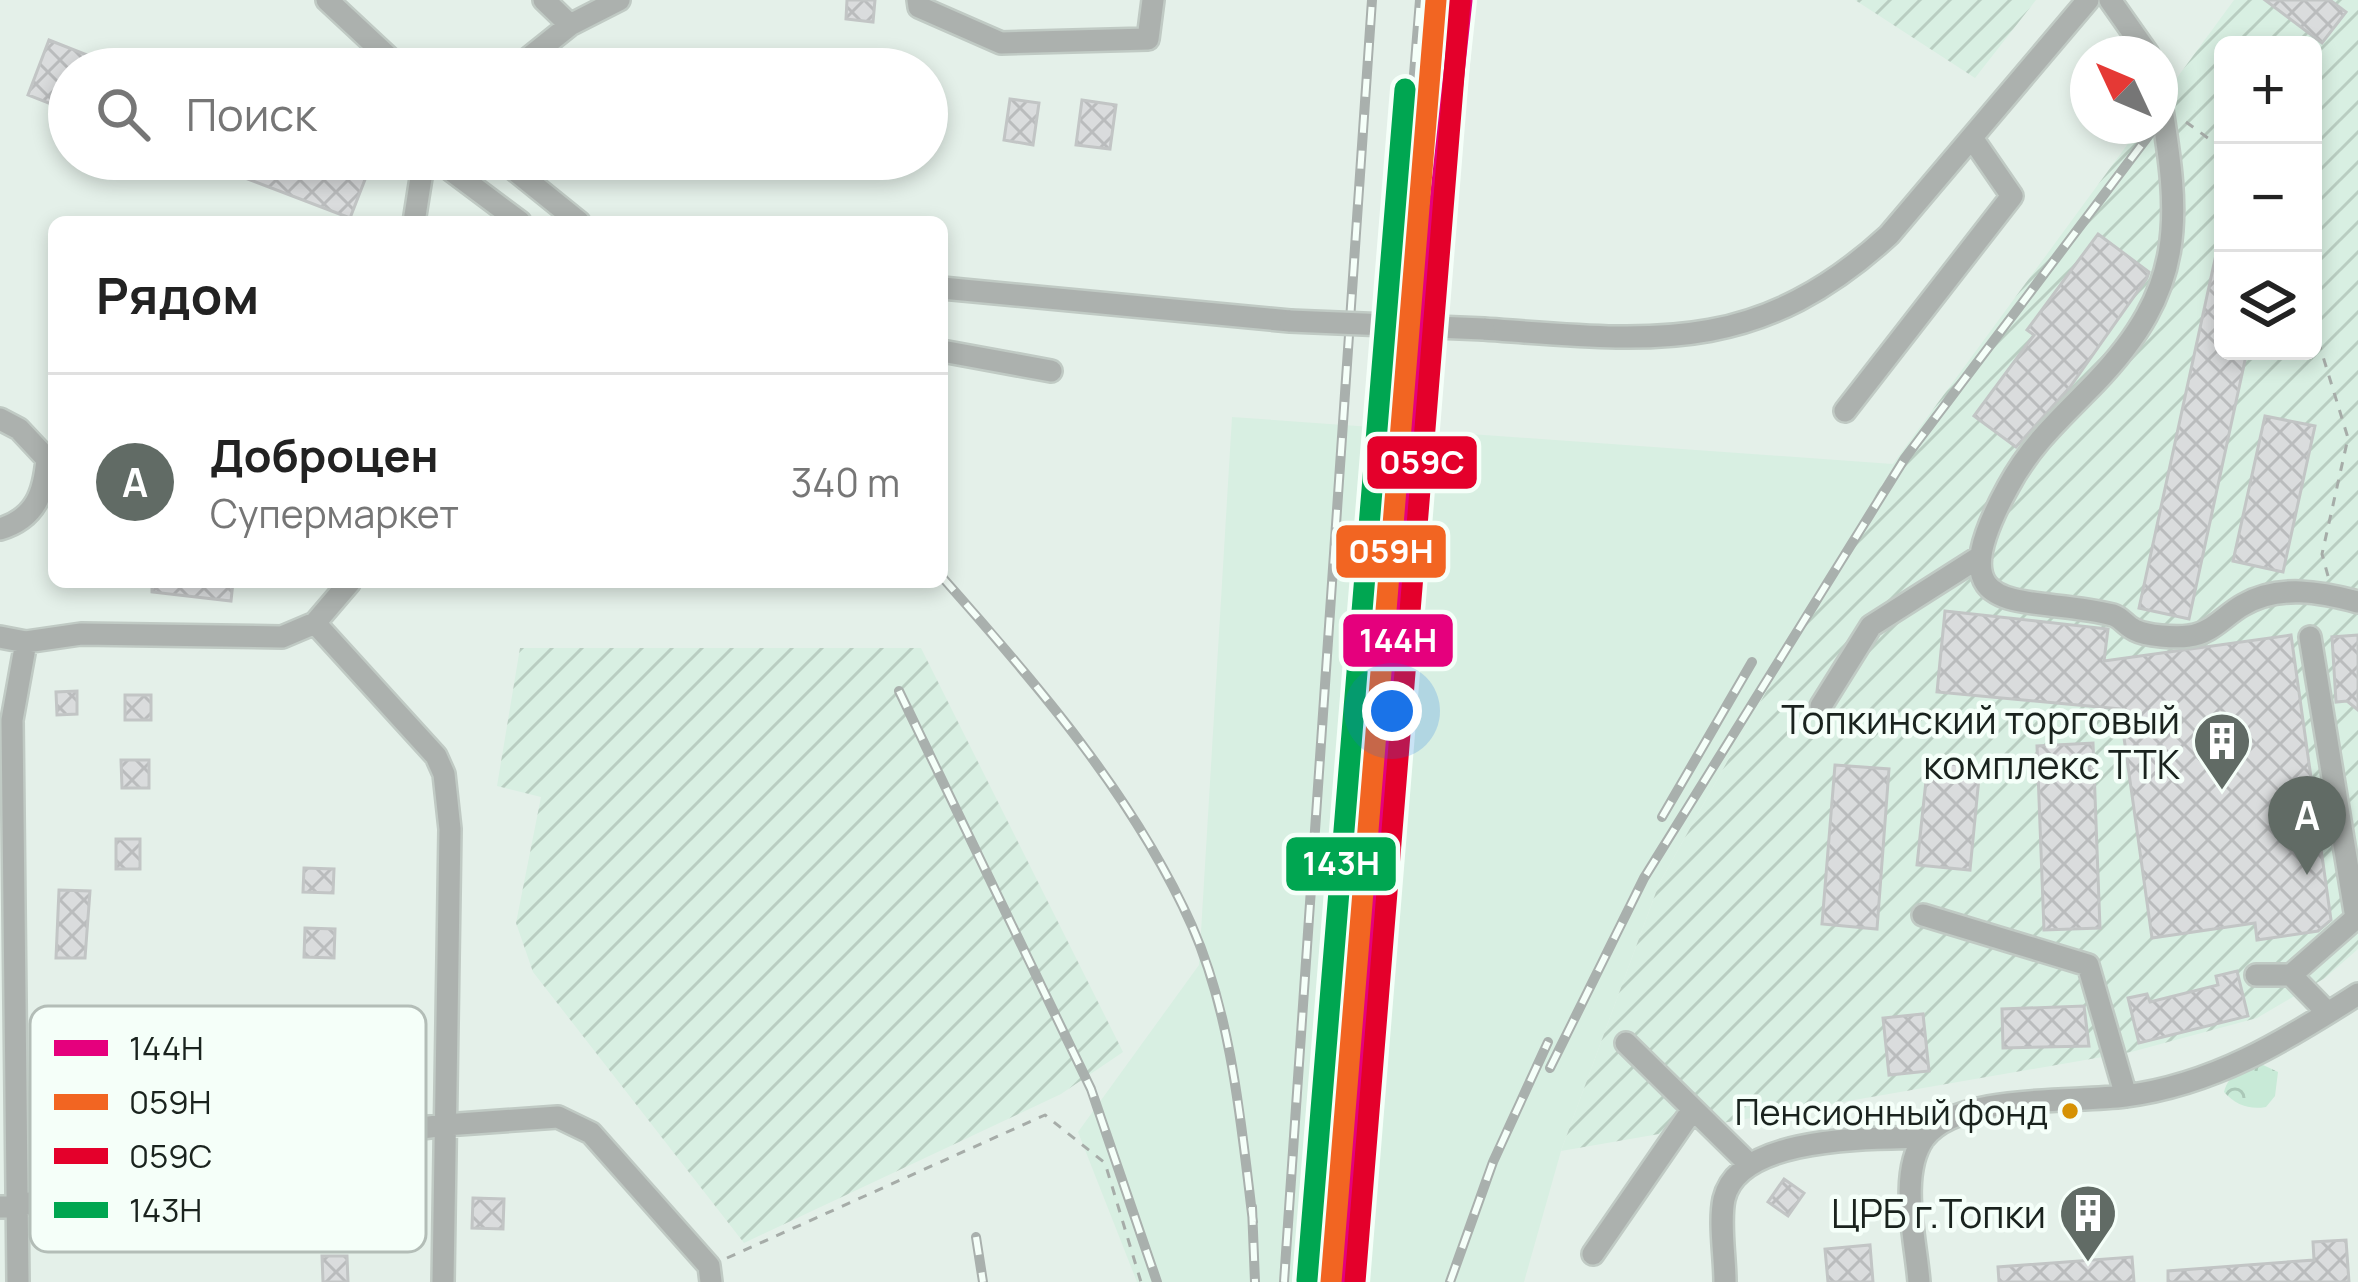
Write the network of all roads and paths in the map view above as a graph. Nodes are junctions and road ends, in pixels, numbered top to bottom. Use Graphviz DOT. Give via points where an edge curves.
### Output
graph roads {
  1 [pos="327,0"];
  2 [pos="544,0"];
  3 [pos="619,0"];
  4 [pos="918,0"];
  5 [pos="1153,0"];
  6 [pos="2087,0"];
  7 [pos="2110,0"];
  8 [pos="570,25"];
  9 [pos="2135,36"];
  10 [pos="378,48"];
  11 [pos="541,48"];
  12 [pos="2178,115"];
  13 [pos="1972,138"];
  14 [pos="2168,144"];
  15 [pos="2216,144"];
  16 [pos="421,180"];
  17 [pos="464,180"];
  18 [pos="527,180"];
  19 [pos="415,216"];
  20 [pos="512,216"];
  21 [pos="572,216"];
  22 [pos="948,289"];
  23 [pos="948,352"];
  24 [pos="2322,353"];
  25 [pos="1051,371"];
  26 [pos="1845,411"];
  27 [pos="0,419"];
  28 [pos="0,529"];
  29 [pos="1981,556"];
  30 [pos="345,588"];
  31 [pos="2333,595"];
  32 [pos="2358,602"];
  33 [pos="315,623"];
  34 [pos="0,637"];
  35 [pos="2310,637"];
  36 [pos="26,642"];
  37 [pos="1821,706"];
  38 [pos="1923,915"];
  39 [pos="2256,975"];
  40 [pos="2291,975"];
  41 [pos="2358,994"];
  42 [pos="2328,1013"];
  43 [pos="1626,1043"];
  44 [pos="2126,1096"];
  45 [pos="1693,1109"];
  46 [pos="446,1125"];
  47 [pos="426,1128"];
  48 [pos="1925,1137"];
  49 [pos="1750,1165"];
  50 [pos="8,1207"];
  51 [pos="1592,1254"];
  52 [pos="710,1274"];
  53 [pos="18,1282"];
  54 [pos="443,1282"];
  55 [pos="1141,1282"];
  56 [pos="1725,1282"];
  57 [pos="1919,1282"];
  1 -- 10 [label="street"];
  2 -- 8 [label="street"];
  3 -- 8 [label="street"];
  4 -- 5 [label="street" via="1001,43 1148,39"];
  6 -- 13 [label="street"];
  7 -- 9 [label="street"];
  8 -- 11 [label="street"];
  12 -- 15 [label="path"];
  13 -- 22 [label="street, bridge" via="1858,264 1766,318 1677,338 1290,321"];
  13 -- 26 [label="street" via="2012,196"];
  14 -- 29 [label="street" via="2175,185 2171,252 2156,304 2122,355 2042,433 1993,514"];
  16 -- 19 [label="street"];
  17 -- 20 [label="street"];
  18 -- 21 [label="street"];
  23 -- 25 [label="street"];
  24 -- 31 [label="path" via="2348,438 2322,554"];
  27 -- 28 [label="street" via="47,459 43,496 18,523"];
  29 -- 31 [label="street" via="1997,597 2117,616 2136,632 2189,636 2267,596"];
  29 -- 37 [label="street" via="1871,626"];
  30 -- 33 [label="street"];
  31 -- 32 [label="street"];
  33 -- 36 [label="street" via="282,637 81,634"];
  33 -- 46 [label="street" via="422,737 444,774"];
  34 -- 36 [label="street"];
  35 -- 40 [label="street" via="2356,918"];
  36 -- 50 [label="street" via="12,720"];
  38 -- 44 [label="street" via="2088,965"];
  39 -- 40 [label="street"];
  40 -- 42 [label="street"];
  41 -- 42 [label="street"];
  42 -- 44 [label="street" via="2223,1070"];
  43 -- 45 [label="street"];
  44 -- 48 [label="street" via="1964,1111"];
  45 -- 49 [label="street"];
  45 -- 51 [label="street"];
  46 -- 47 [label="street"];
  46 -- 52 [label="street" via="558,1117 578,1123"];
  46 -- 54 [label="street"];
  48 -- 49 [label="street" via="1838,1141"];
  48 -- 57 [label="street" via="1911,1180"];
  49 -- 56 [label="street" via="1724,1199"];
  50 -- 53 [label="street"];
  52 -- 55 [label="path" via="1045,1115 1105,1163"];
}
